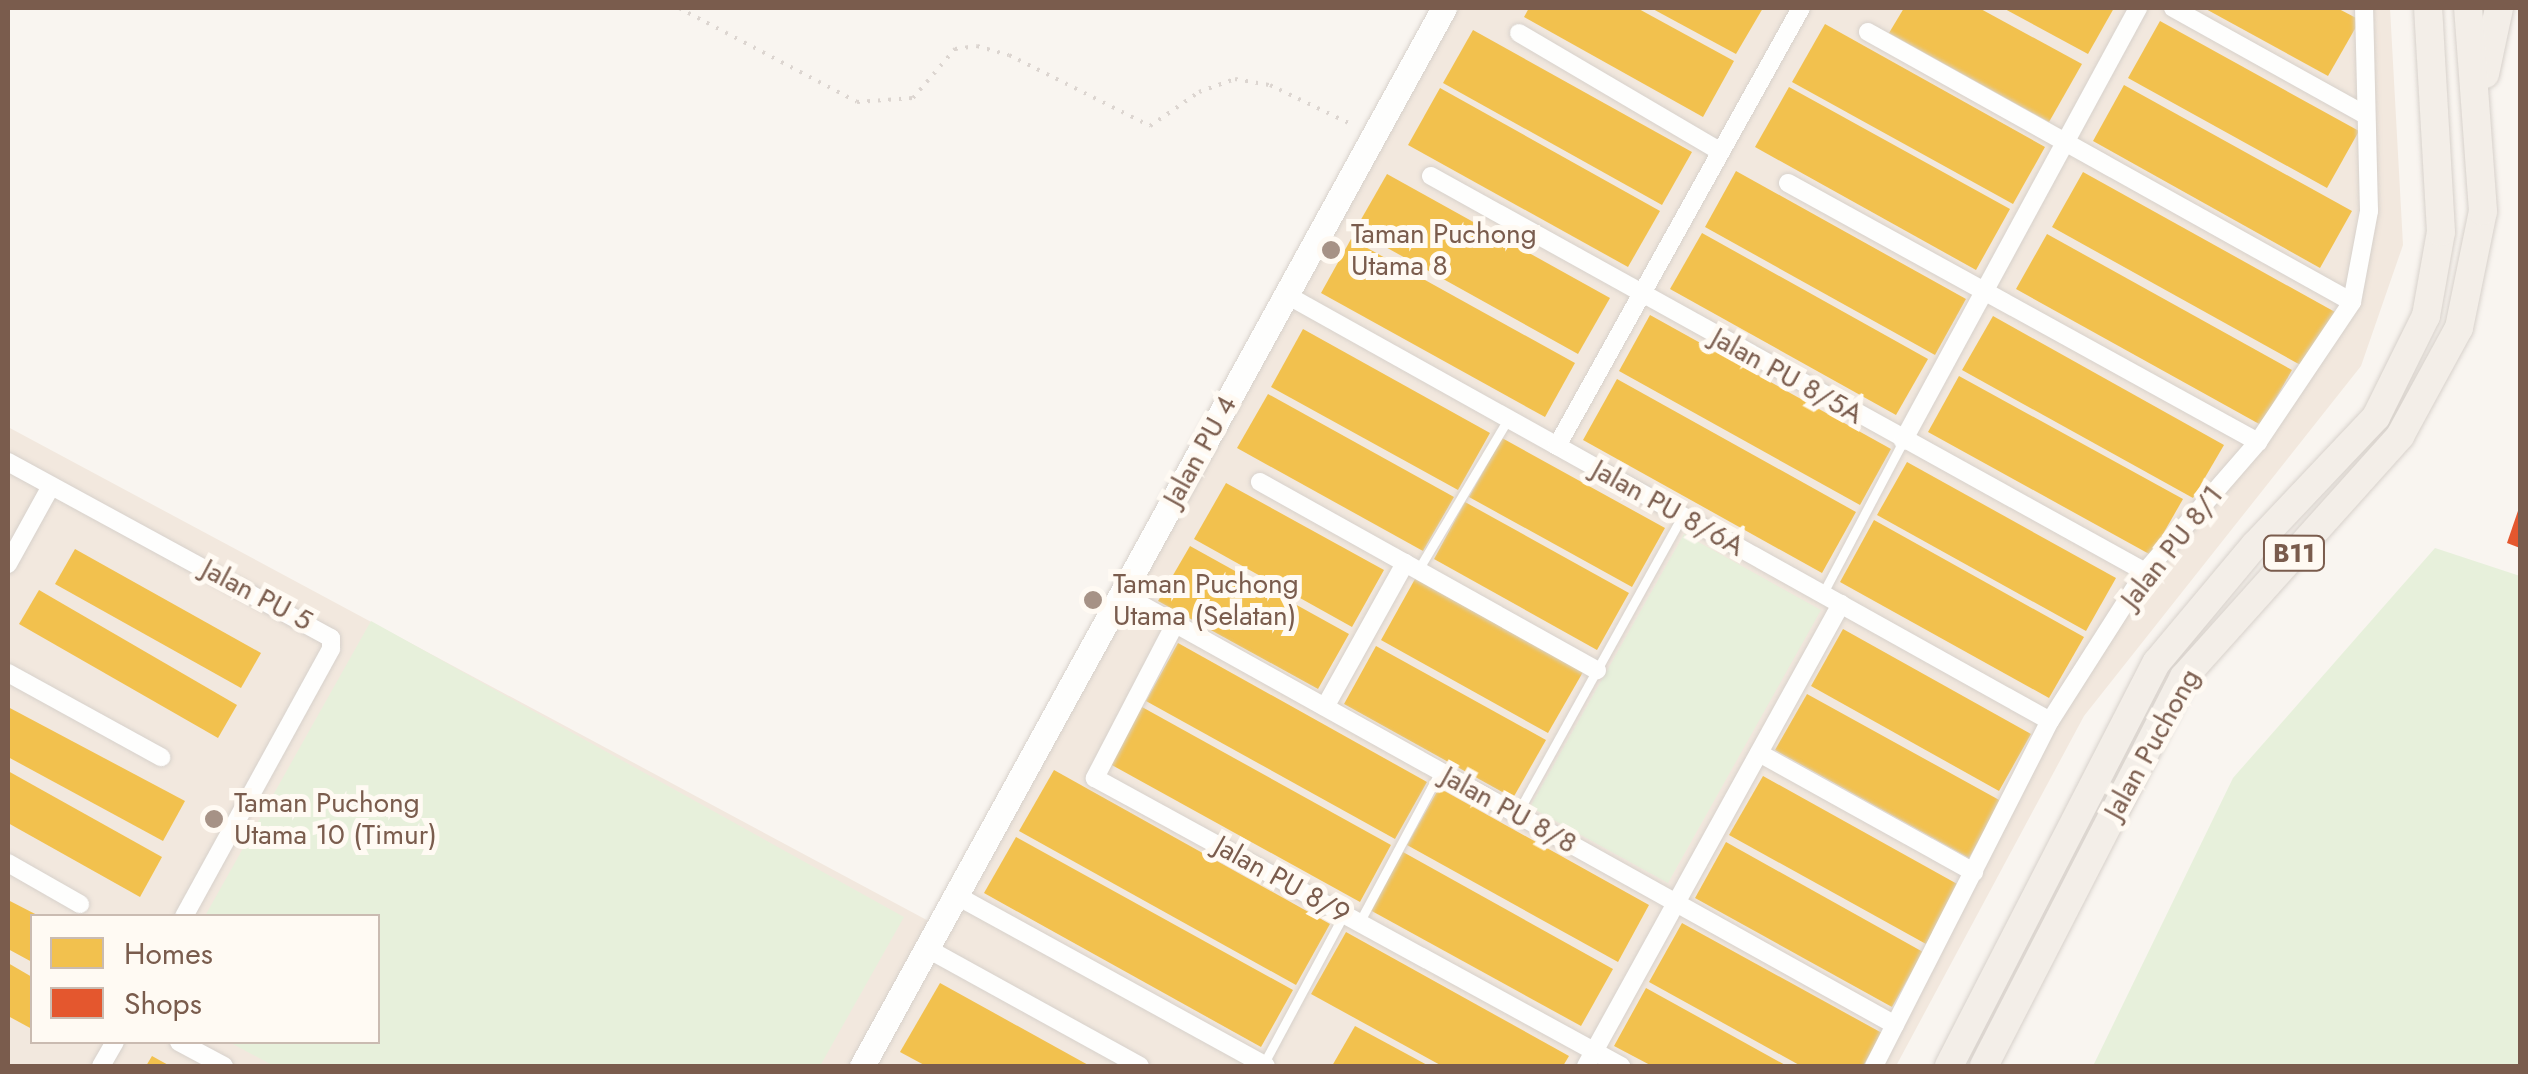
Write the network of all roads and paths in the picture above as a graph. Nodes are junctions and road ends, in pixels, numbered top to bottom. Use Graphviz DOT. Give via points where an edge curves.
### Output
graph roads {
  1 [pos="679,8"];
  2 [pos="1444,8"];
  3 [pos="1801,8"];
  4 [pos="2138,8"];
  5 [pos="2173,8"];
  6 [pos="2364,8"];
  7 [pos="2428,8"];
  8 [pos="2468,8"];
  9 [pos="2499,8"];
  10 [pos="1868,32"];
  11 [pos="1519,33"];
  12 [pos="2365,115"];
  13 [pos="1373,135"];
  14 [pos="2068,140"];
  15 [pos="1720,152"];
  16 [pos="2478,157"];
  17 [pos="1431,176"];
  18 [pos="1788,183"];
  19 [pos="1985,293"];
  20 [pos="1286,294"];
  21 [pos="1640,295"];
  22 [pos="2352,302"];
  23 [pos="1508,419"];
  24 [pos="1904,441"];
  25 [pos="2258,442"];
  26 [pos="1556,446"];
  27 [pos="8,462"];
  28 [pos="1260,482"];
  29 [pos="51,486"];
  30 [pos="1682,516"];
  31 [pos="8,564"];
  32 [pos="1411,566"];
  33 [pos="2146,572"];
  34 [pos="1122,594"];
  35 [pos="1823,594"];
  36 [pos="1841,604"];
  37 [pos="1175,624"];
  38 [pos="1597,670"];
  39 [pos="8,673"];
  40 [pos="1325,707"];
  41 [pos="2050,721"];
  42 [pos="1759,753"];
  43 [pos="161,757"];
  44 [pos="1440,771"];
  45 [pos="1517,814"];
  46 [pos="8,863"];
  47 [pos="1974,872"];
  48 [pos="959,896"];
  49 [pos="1676,903"];
  50 [pos="80,904"];
  51 [pos="185,914"];
  52 [pos="1352,918"];
  53 [pos="928,949"];
  54 [pos="1896,1025"];
  55 [pos="114,1044"];
  56 [pos="183,1044"];
  57 [pos="1590,1059"];
  58 [pos="102,1066"];
  59 [pos="224,1066"];
  60 [pos="862,1066"];
  61 [pos="1140,1066"];
  62 [pos="1264,1066"];
  63 [pos="1620,1066"];
  64 [pos="1874,1066"];
  65 [pos="1949,1066"];
  66 [pos="1984,1066"];
  1 -- 13 [label="path" via="857,102 913,98 955,49 978,46 1150,126 1199,92 1235,78 1270,86"];
  2 -- 13 [label="street, Jalan PU 4"];
  3 -- 15 [label="street"];
  4 -- 14 [label="street"];
  5 -- 12 [label="street"];
  6 -- 12 [label="street, Jalan PU 8/1"];
  7 -- 65 [label="main road, Jalan Puchong / B11" via="2441,232 2426,316 2376,417 2255,544 2158,662"];
  8 -- 16 [label="main road, Jalan Puchong / B11"];
  9 -- 16 [label="main road" via="2487,46"];
  10 -- 14 [label="street"];
  11 -- 15 [label="street"];
  12 -- 22 [label="street, Jalan PU 8/1" via="2370,211"];
  13 -- 20 [label="street, Jalan PU 4"];
  14 -- 19 [label="street"];
  14 -- 22 [label="street"];
  15 -- 21 [label="street"];
  16 -- 66 [label="main road, Jalan Puchong / B11" via="2482,212 2459,328 2400,436 2184,677"];
  17 -- 21 [label="street, Jalan PU 8/5A"];
  18 -- 19 [label="street"];
  19 -- 24 [label="street"];
  19 -- 25 [label="street"];
  20 -- 23 [label="street, Jalan PU 8/6A"];
  20 -- 34 [label="street, Jalan PU 4"];
  21 -- 24 [label="street, Jalan PU 8/5A"];
  21 -- 26 [label="street"];
  22 -- 25 [label="street, Jalan PU 8/1"];
  23 -- 26 [label="street, Jalan PU 8/6A"];
  23 -- 32 [label="lane"];
  24 -- 33 [label="street, Jalan PU 8/5A"];
  24 -- 35 [label="lane"];
  25 -- 33 [label="street, Jalan PU 8/1"];
  26 -- 30 [label="street, Jalan PU 8/6A"];
  27 -- 29 [label="street, Jalan PU 5"];
  28 -- 32 [label="street"];
  29 -- 31 [label="street"];
  29 -- 51 [label="street, Jalan PU 5" via="331,638"];
  30 -- 35 [label="street, Jalan PU 8/6A"];
  30 -- 38 [label="lane"];
  32 -- 38 [label="street"];
  32 -- 40 [label="street"];
  33 -- 41 [label="street, Jalan PU 8/1"];
  34 -- 37 [label="street, Jalan PU 8/8"];
  34 -- 48 [label="street, Jalan PU 4"];
  35 -- 36 [label="street, Jalan PU 8/6A"];
  36 -- 41 [label="street, Jalan PU 8/6A"];
  36 -- 42 [label="street"];
  37 -- 40 [label="street, Jalan PU 8/8"];
  37 -- 52 [label="street, Jalan PU 8/9" via="1095,778"];
  38 -- 45 [label="lane"];
  39 -- 43 [label="street"];
  40 -- 44 [label="street, Jalan PU 8/8"];
  41 -- 47 [label="street, Jalan PU 8/1"];
  42 -- 47 [label="street"];
  42 -- 49 [label="street"];
  44 -- 45 [label="street, Jalan PU 8/8"];
  44 -- 52 [label="lane"];
  45 -- 49 [label="street, Jalan PU 8/8"];
  46 -- 50 [label="street"];
  47 -- 54 [label="street, Jalan PU 8/1"];
  48 -- 53 [label="street, Jalan PU 4"];
  48 -- 62 [label="street"];
  49 -- 54 [label="street, Jalan PU 8/8"];
  49 -- 57 [label="street"];
  52 -- 57 [label="street, Jalan PU 8/9"];
  52 -- 62 [label="lane"];
  53 -- 60 [label="street, Jalan PU 4"];
  53 -- 61 [label="street"];
  54 -- 64 [label="street, Jalan PU 8/1"];
  55 -- 58 [label="street"];
  56 -- 59 [label="street"];
  57 -- 63 [label="street, Jalan PU 8/9"];
}
